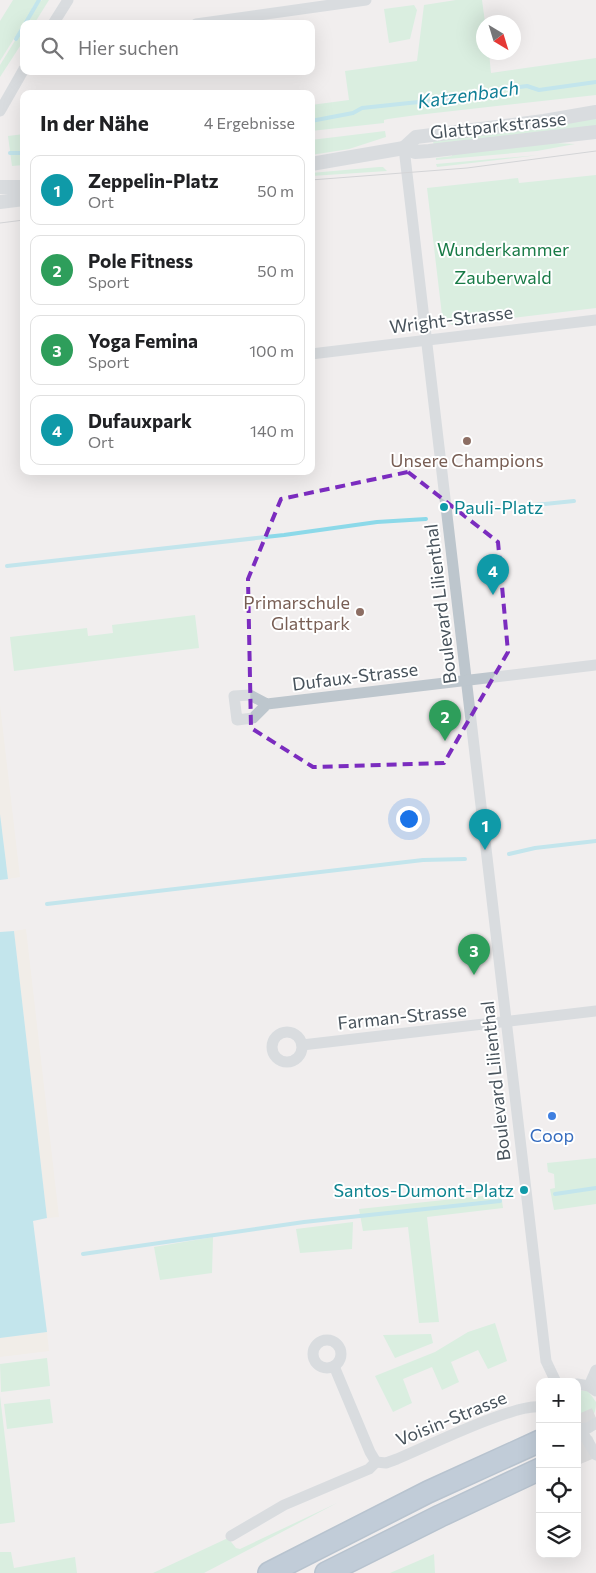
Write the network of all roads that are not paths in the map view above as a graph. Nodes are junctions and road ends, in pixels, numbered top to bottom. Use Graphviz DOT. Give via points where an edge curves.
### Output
graph roads {
  1 [pos="68,0"];
  2 [pos="366,0"];
  3 [pos="56,20"];
  4 [pos="224,20"];
  5 [pos="21,75"];
  6 [pos="0,111"];
  7 [pos="596,112"];
  8 [pos="596,132"];
  9 [pos="404,148"];
  10 [pos="315,163"];
  11 [pos="0,187"];
  12 [pos="20,187"];
  13 [pos="20,200"];
  14 [pos="0,202"];
  15 [pos="596,320"];
  16 [pos="427,339"];
  17 [pos="315,353"];
  18 [pos="596,665"];
  19 [pos="467,680"];
  20 [pos="267,704"];
  21 [pos="596,1011"];
  22 [pos="506,1022"];
  23 [pos="302,1045"];
  24 [pos="334,1366"];
  25 [pos="596,1370"];
  26 [pos="554,1378"];
  27 [pos="587,1387"];
  28 [pos="536,1408"];
  29 [pos="596,1423"];
  30 [pos="581,1429"];
  31 [pos="581,1433"];
  32 [pos="536,1443"];
  33 [pos="596,1455"];
  34 [pos="376,1462"];
  35 [pos="536,1472"];
  36 [pos="231,1536"];
  37 [pos="269,1573"];
  38 [pos="326,1573"];
  1 -- 3 [label="street"];
  2 -- 4 [label="street"];
  5 -- 6 [label="street"];
  7 -- 9 [label="street, Glattparkstrasse" via="416,137"];
  8 -- 9 [label="street, Glattparkstrasse" via="429,151 415,152"];
  9 -- 10 [label="street, Glattparkstrasse"];
  9 -- 16 [label="street, Boulevard Lilienthal"];
  11 -- 12 [label="street"];
  13 -- 14 [label="street"];
  15 -- 16 [label="street, Wright-Strasse"];
  16 -- 17 [label="street, Wright-Strasse"];
  16 -- 19 [label="street, Boulevard Lilienthal"];
  18 -- 19 [label="street, Dufaux-Strasse"];
  19 -- 20 [label="street, Dufaux-Strasse"];
  19 -- 22 [label="street, Boulevard Lilienthal"];
  21 -- 22 [label="street, Farman-Strasse"];
  22 -- 23 [label="street, Farman-Strasse"];
  22 -- 26 [label="street, Boulevard Lilienthal" via="546,1361"];
  24 -- 34 [label="street"];
  25 -- 27 [label="street"];
  28 -- 34 [label="street, Voisin-Strasse" via="497,1417 386,1463"];
  29 -- 30 [label="street"];
  31 -- 33 [label="street"];
  32 -- 37 [label="highway" via="412,1500"];
  34 -- 36 [label="street" via="369,1469 284,1506"];
  35 -- 38 [label="highway"];
}
